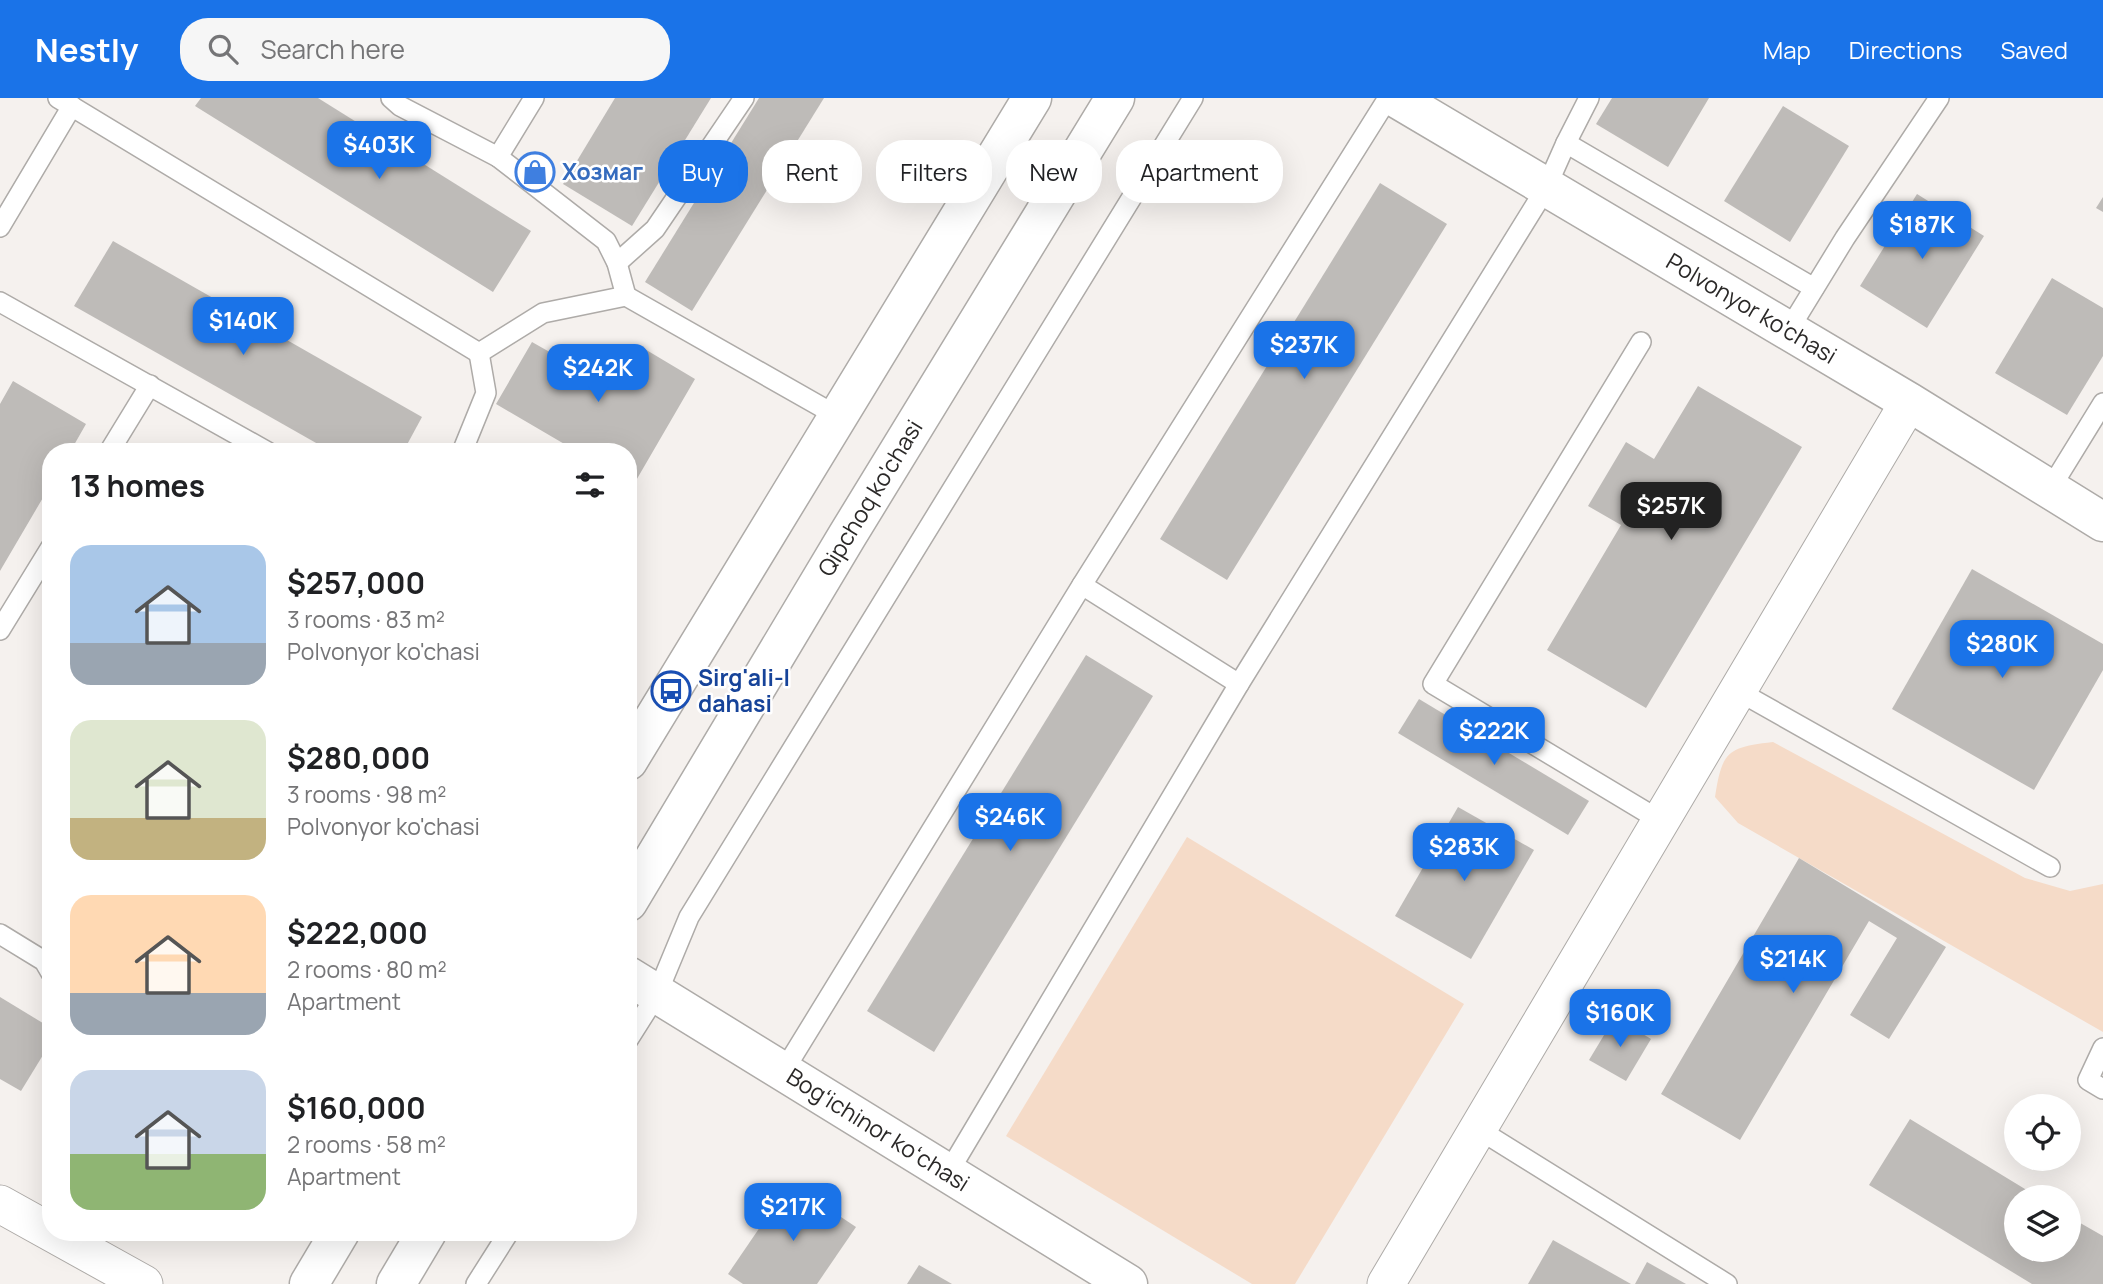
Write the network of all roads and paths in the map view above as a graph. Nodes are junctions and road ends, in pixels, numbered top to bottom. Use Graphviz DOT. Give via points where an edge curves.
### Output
graph roads {
  1 [pos="391,98"];
  2 [pos="534,98"];
  3 [pos="744,98"];
  4 [pos="1032,98"];
  5 [pos="1115,98"];
  6 [pos="1193,98"];
  7 [pos="1388,98"];
  8 [pos="1396,98"];
  9 [pos="1589,98"];
  10 [pos="1940,98"];
  11 [pos="65,102"];
  12 [pos="1566,143"];
  13 [pos="498,157"];
  14 [pos="1546,188"];
  15 [pos="0,227"];
  16 [pos="617,263"];
  17 [pos="1814,288"];
  18 [pos="626,296"];
  19 [pos="0,302"];
  20 [pos="1788,331"];
  21 [pos="1641,342"];
  22 [pos="479,353"];
  23 [pos="149,385"];
  24 [pos="1909,402"];
  25 [pos="2103,403"];
  26 [pos="839,417"];
  27 [pos="114,443"];
  28 [pos="252,443"];
  29 [pos="466,443"];
  30 [pos="2050,489"];
  31 [pos="2103,522"];
  32 [pos="42,562"];
  33 [pos="1082,585"];
  34 [pos="0,630"];
  35 [pos="1239,684"];
  36 [pos="1738,691"];
  37 [pos="637,741"];
  38 [pos="1661,821"];
  39 [pos="2050,867"];
  40 [pos="637,887"];
  41 [pos="0,934"];
  42 [pos="42,958"];
  43 [pos="643,985"];
  44 [pos="637,1007"];
  45 [pos="2103,1048"];
  46 [pos="783,1072"];
  47 [pos="2103,1089"];
  48 [pos="1478,1129"];
  49 [pos="948,1173"];
  50 [pos="0,1204"];
  51 [pos="42,1226"];
  52 [pos="71,1241"];
  53 [pos="335,1241"];
  54 [pos="422,1241"];
  55 [pos="503,1241"];
  56 [pos="144,1284"];
  57 [pos="309,1284"];
  58 [pos="396,1284"];
  59 [pos="476,1284"];
  60 [pos="1128,1284"];
  61 [pos="1386,1284"];
  62 [pos="1727,1284"];
  1 -- 13 [label="lane"];
  2 -- 13 [label="lane"];
  3 -- 16 [label="lane" via="655,229"];
  4 -- 26 [label="main road"];
  5 -- 40 [label="main road, Qipchoq ko'chasi"];
  6 -- 43 [label="lane"];
  7 -- 33 [label="lane"];
  8 -- 14 [label="main road, Polvonyor ko'chasi"];
  9 -- 12 [label="lane"];
  10 -- 17 [label="lane"];
  11 -- 15 [label="lane"];
  11 -- 22 [label="lane"];
  12 -- 14 [label="lane"];
  12 -- 17 [label="lane"];
  13 -- 16 [label="lane" via="606,241"];
  14 -- 20 [label="main road, Polvonyor ko'chasi"];
  14 -- 35 [label="lane"];
  16 -- 18 [label="lane"];
  17 -- 20 [label="lane"];
  18 -- 22 [label="lane" via="543,313"];
  18 -- 26 [label="lane"];
  19 -- 23 [label="lane"];
  20 -- 24 [label="main road, Polvonyor ko'chasi"];
  21 -- 38 [label="lane" via="1433,684"];
  22 -- 29 [label="lane" via="486,393"];
  23 -- 27 [label="lane"];
  23 -- 28 [label="lane"];
  24 -- 30 [label="main road, Polvonyor ko'chasi"];
  24 -- 36 [label="street"];
  25 -- 30 [label="lane"];
  26 -- 37 [label="main road"];
  30 -- 31 [label="main road, Polvonyor ko'chasi"];
  32 -- 34 [label="lane"];
  33 -- 35 [label="lane"];
  33 -- 46 [label="lane"];
  35 -- 49 [label="lane"];
  36 -- 38 [label="street"];
  36 -- 39 [label="lane"];
  38 -- 48 [label="street"];
  41 -- 42 [label="lane"];
  43 -- 44 [label="lane"];
  43 -- 46 [label="main road, Bogʻichinor koʻchasi"];
  45 -- 47 [label="lane" via="2088,1080"];
  46 -- 49 [label="main road, Bogʻichinor koʻchasi"];
  48 -- 61 [label="street"];
  48 -- 62 [label="lane"];
  49 -- 60 [label="main road, Bogʻichinor koʻchasi"];
  50 -- 51 [label="street"];
  52 -- 56 [label="street"];
  53 -- 57 [label="main road"];
  54 -- 58 [label="main road"];
  55 -- 59 [label="lane"];
}
